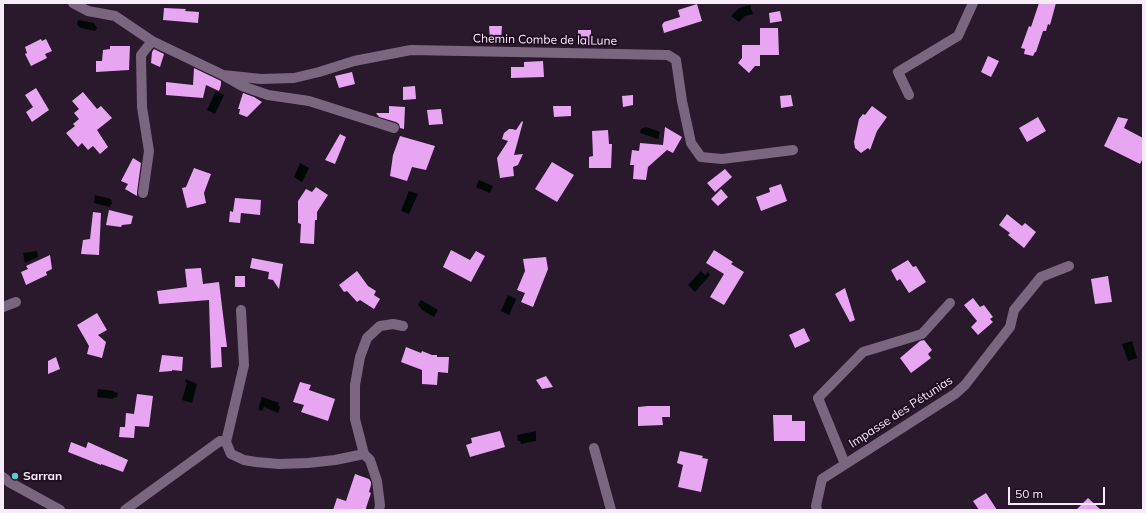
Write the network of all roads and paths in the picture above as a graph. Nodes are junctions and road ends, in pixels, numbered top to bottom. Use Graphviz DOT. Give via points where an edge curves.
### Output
graph roads {
  1 [pos="73,3"];
  2 [pos="973,3"];
  3 [pos="152,41"];
  4 [pos="223,75"];
  5 [pos="908,95"];
  6 [pos="394,128"];
  7 [pos="793,150"];
  8 [pos="143,193"];
  9 [pos="1069,266"];
  10 [pos="16,302"];
  11 [pos="950,303"];
  12 [pos="3,307"];
  13 [pos="241,310"];
  14 [pos="403,326"];
  15 [pos="226,442"];
  16 [pos="594,448"];
  17 [pos="364,454"];
  18 [pos="845,464"];
  19 [pos="5,483"];
  20 [pos="60,510"];
  21 [pos="125,510"];
  22 [pos="379,510"];
  23 [pos="611,510"];
  24 [pos="817,510"];
  1 -- 3 [label="street, Chemin Combe de la Lune" via="88,11 114,16"];
  2 -- 5 [label="street" via="958,36 898,72"];
  3 -- 4 [label="street, Chemin Combe de la Lune"];
  3 -- 8 [label="street" via="141,55 142,107 149,151"];
  4 -- 6 [label="street, Chemin Combe de la Lune" via="242,86 268,95 309,101"];
  4 -- 7 [label="street, Chemin Combe de la Lune" via="261,79 294,78 354,61 411,50 668,55 676,60 691,143 701,157 722,159"];
  9 -- 18 [label="street, Impasse des Pétunias" via="1041,277 1014,310 1010,327 965,385 955,394"];
  10 -- 12 [label="street"];
  11 -- 18 [label="street" via="922,334 863,352 818,398"];
  13 -- 15 [label="street" via="244,365"];
  14 -- 17 [label="street" via="380,326 367,338 360,357 354,385 355,419"];
  15 -- 17 [label="street" via="231,454 256,462 280,464 335,460"];
  15 -- 21 [label="street" via="220,441"];
  16 -- 23 [label="street"];
  17 -- 22 [label="street" via="370,460 377,481"];
  18 -- 24 [label="street, Impasse des Pétunias" via="822,479"];
  19 -- 20 [label="street"];
}
